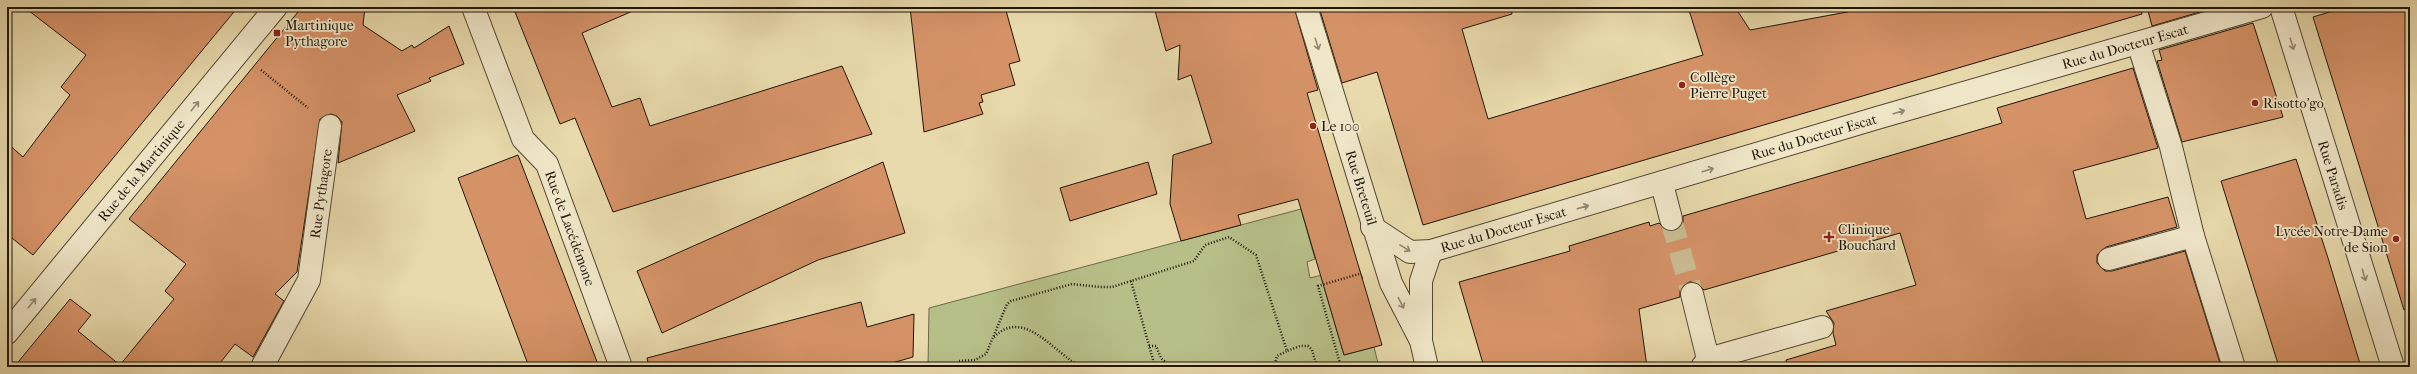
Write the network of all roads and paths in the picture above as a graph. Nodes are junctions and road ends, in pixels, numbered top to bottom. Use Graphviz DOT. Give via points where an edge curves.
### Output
graph roads {
  1 [pos="276,7"];
  2 [pos="473,7"];
  3 [pos="1306,7"];
  4 [pos="2262,7"];
  5 [pos="2281,7"];
  6 [pos="2138,44"];
  7 [pos="238,52"];
  8 [pos="330,126"];
  9 [pos="1662,184"];
  10 [pos="1671,219"];
  11 [pos="1372,227"];
  12 [pos="2193,236"];
  13 [pos="1432,251"];
  14 [pos="2109,259"];
  15 [pos="1359,274"];
  16 [pos="1131,281"];
  17 [pos="1692,294"];
  18 [pos="1822,327"];
  19 [pos="7,333"];
  20 [pos="992,338"];
  21 [pos="1421,341"];
  22 [pos="1149,346"];
  23 [pos="1287,351"];
  24 [pos="1705,363"];
  25 [pos="262,367"];
  26 [pos="621,367"];
  27 [pos="959,367"];
  28 [pos="1082,367"];
  29 [pos="1155,367"];
  30 [pos="1171,367"];
  31 [pos="1274,367"];
  32 [pos="1317,367"];
  33 [pos="1341,367"];
  34 [pos="1427,367"];
  35 [pos="2231,367"];
  36 [pos="2393,367"];
  1 -- 7 [label="street, Rue de la Martinique"];
  2 -- 26 [label="street, Rue de Lacédémone" via="523,139 547,164"];
  3 -- 11 [label="street, Rue Breteuil, one-way"];
  4 -- 6 [label="street, Rue du Docteur Escat"];
  5 -- 36 [label="street, Rue Paradis, one-way"];
  9 -- 6 [label="street, Rue du Docteur Escat, one-way" via="1877,118"];
  6 -- 12 [label="street" via="2171,147"];
  7 -- 8 [label="path"];
  19 -- 7 [label="street, Rue de la Martinique, one-way"];
  8 -- 25 [label="street, Rue Pythagore" via="309,280"];
  9 -- 10 [label="street"];
  13 -- 9 [label="street, Rue du Docteur Escat, one-way"];
  11 -- 13 [label="street, Rue du Docteur Escat, one-way" via="1410,252"];
  11 -- 21 [label="street, Rue Breteuil, one-way" via="1391,283"];
  12 -- 14 [label="street"];
  12 -- 35 [label="street" via="2233,364"];
  13 -- 21 [label="street, Rue Breteuil" via="1421,281"];
  15 -- 33 [label="path" via="1318,286"];
  16 -- 20 [label="path" via="1100,288 1072,284 1016,299 1007,304"];
  16 -- 22 [label="path"];
  16 -- 23 [label="path" via="1194,261 1205,245 1229,237 1256,255"];
  17 -- 24 [label="street"];
  18 -- 24 [label="street"];
  20 -- 27 [label="path" via="986,354 974,360 959,361"];
  20 -- 28 [label="path" via="1002,330 1011,328 1035,331 1067,359"];
  21 -- 34 [label="street, Rue Breteuil"];
  22 -- 29 [label="path"];
  22 -- 30 [label="path" via="1156,346 1161,358"];
  23 -- 31 [label="path" via="1277,356"];
  23 -- 32 [label="path" via="1303,346 1310,347"];
}
